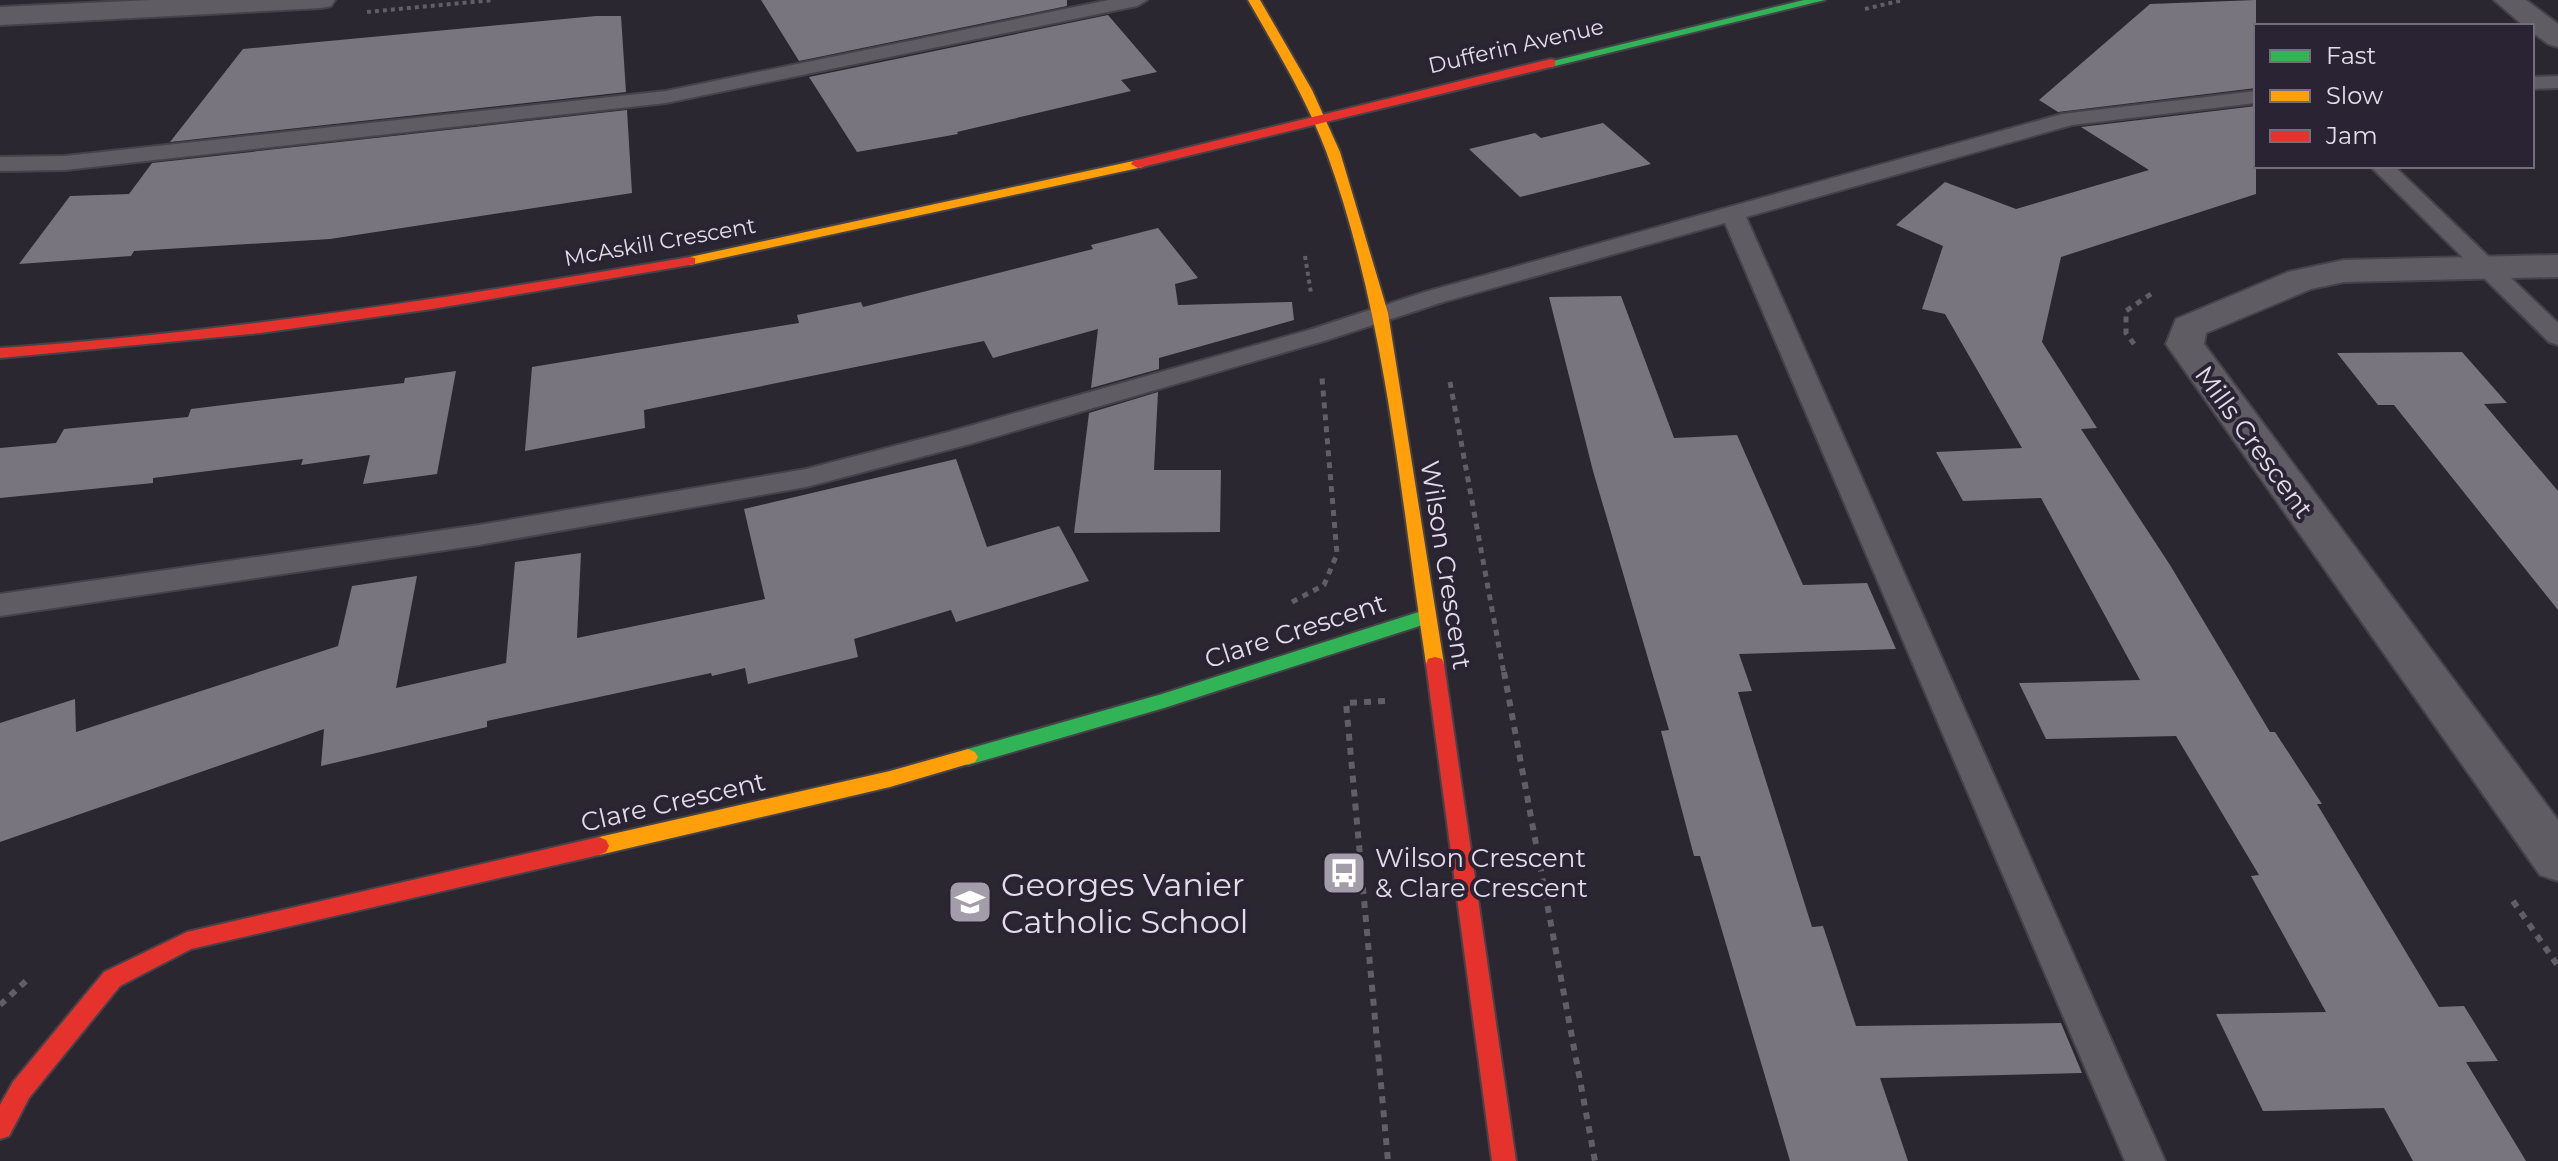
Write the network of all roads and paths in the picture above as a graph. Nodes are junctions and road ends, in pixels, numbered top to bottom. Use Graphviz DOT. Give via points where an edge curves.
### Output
graph roads {
  1 [pos="321,0"];
  2 [pos="1137,0"];
  3 [pos="1254,0"];
  4 [pos="1819,0"];
  5 [pos="1903,0"];
  6 [pos="2508,0"];
  7 [pos="1863,10"];
  8 [pos="0,16"];
  9 [pos="2558,38"];
  10 [pos="2558,82"];
  11 [pos="2534,83"];
  12 [pos="2254,97"];
  13 [pos="1318,120"];
  14 [pos="0,164"];
  15 [pos="2383,168"];
  16 [pos="1733,214"];
  17 [pos="2558,266"];
  18 [pos="2489,267"];
  19 [pos="1434,297"];
  20 [pos="1381,313"];
  21 [pos="2558,337"];
  22 [pos="0,353"];
  23 [pos="0,605"];
  24 [pos="1425,617"];
  25 [pos="1509,697"];
  26 [pos="1442,699"];
  27 [pos="2558,860"];
  28 [pos="0,1128"];
  29 [pos="1388,1161"];
  30 [pos="1504,1161"];
  31 [pos="1595,1161"];
  32 [pos="2145,1161"];
  1 -- 8 [label="street"];
  2 -- 14 [label="lane" via="666,97 65,163"];
  3 -- 13 [label="street, Wilson Crescent"];
  4 -- 13 [label="street, Dufferin Avenue"];
  5 -- 7 [label="path"];
  6 -- 9 [label="street"];
  10 -- 11 [label="lane"];
  12 -- 16 [label="lane" via="2070,119"];
  13 -- 20 [label="street, Wilson Crescent" via="1333,152"];
  13 -- 22 [label="street, McAskill Crescent" via="739,253 392,313 89,348"];
  15 -- 18 [label="lane"];
  16 -- 19 [label="lane"];
  16 -- 32 [label="lane"];
  17 -- 18 [label="street, Mills Crescent"];
  18 -- 21 [label="lane"];
  18 -- 27 [label="street, Mills Crescent" via="2344,271 2301,280 2189,327 2185,344"];
  19 -- 20 [label="lane"];
  19 -- 25 [label="path"];
  20 -- 23 [label="lane" via="806,478 479,535"];
  20 -- 24 [label="street, Wilson Crescent"];
  24 -- 26 [label="street, Wilson Crescent"];
  24 -- 28 [label="street, Clare Crescent" via="1164,701 890,779 187,941 112,979 21,1090"];
  25 -- 26 [label="path"];
  25 -- 31 [label="path"];
  26 -- 29 [label="path" via="1346,703"];
  26 -- 30 [label="street, Wilson Crescent"];
}
